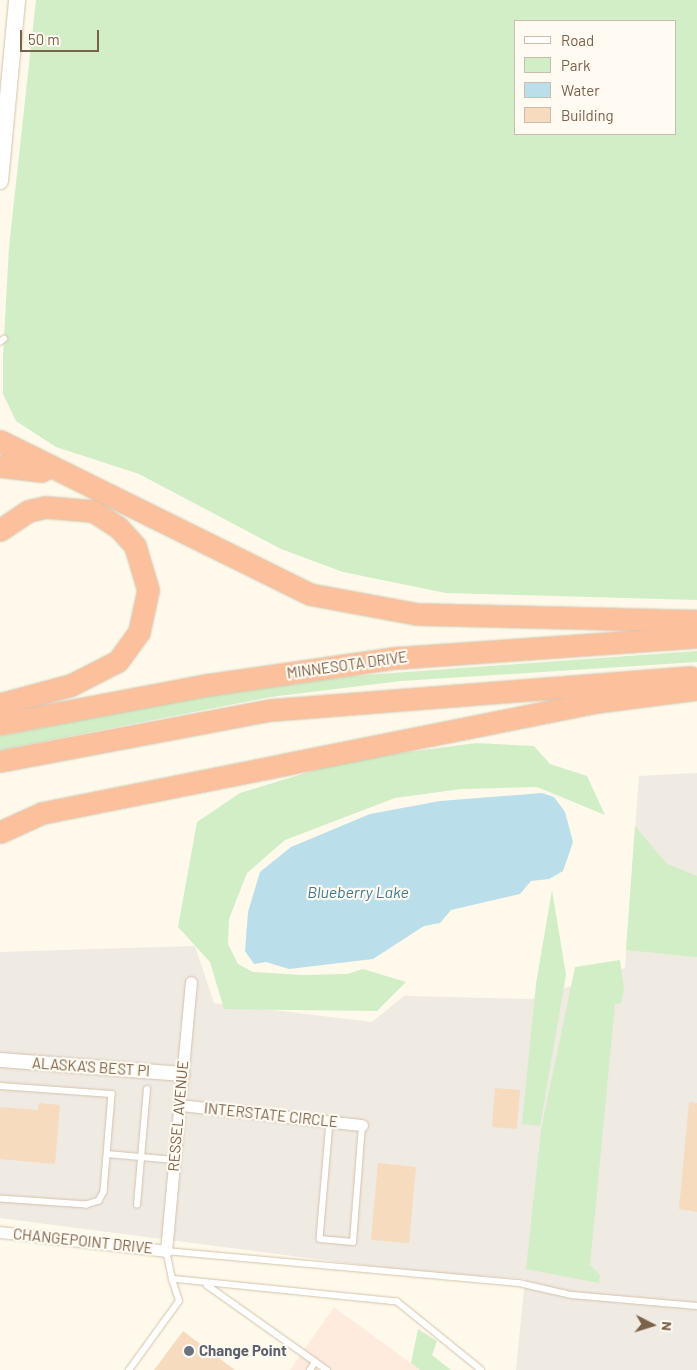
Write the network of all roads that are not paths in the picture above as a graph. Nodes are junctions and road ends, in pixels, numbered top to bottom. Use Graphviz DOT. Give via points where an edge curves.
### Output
graph roads {
  1 [pos="17,0"];
  2 [pos="0,181"];
  3 [pos="0,441"];
  4 [pos="0,466"];
  5 [pos="62,474"];
  6 [pos="0,530"];
  7 [pos="697,621"];
  8 [pos="697,637"];
  9 [pos="697,677"];
  10 [pos="697,689"];
  11 [pos="0,704"];
  12 [pos="0,724"];
  13 [pos="0,761"];
  14 [pos="0,832"];
  15 [pos="191,982"];
  16 [pos="0,1060"];
  17 [pos="182,1074"];
  18 [pos="0,1086"];
  19 [pos="147,1089"];
  20 [pos="180,1105"];
  21 [pos="330,1122"];
  22 [pos="362,1125"];
  23 [pos="107,1154"];
  24 [pos="141,1158"];
  25 [pos="174,1160"];
  26 [pos="0,1199"];
  27 [pos="137,1205"];
  28 [pos="0,1232"];
  29 [pos="166,1251"];
  30 [pos="172,1279"];
  31 [pos="205,1284"];
  32 [pos="697,1306"];
  33 [pos="315,1362"];
  34 [pos="129,1370"];
  35 [pos="310,1370"];
  36 [pos="326,1370"];
  37 [pos="481,1370"];
  1 -- 2 [label="main road"];
  3 -- 5 [label="highway"];
  4 -- 5 [label="highway"];
  5 -- 7 [label="highway" via="117,496 247,567 331,600 417,614"];
  6 -- 11 [label="highway" via="21,514 45,507 93,511 118,527 135,546 148,590 139,632 118,661 71,685"];
  8 -- 12 [label="highway, MINNESOTA DRIVE" via="395,658 207,685"];
  9 -- 13 [label="highway" via="537,686 271,710"];
  10 -- 14 [label="highway" via="596,702 42,813"];
  15 -- 17 [label="street, RESSEL AVENUE"];
  16 -- 17 [label="street, ALASKA'S BEST PI"];
  17 -- 20 [label="street, RESSEL AVENUE"];
  18 -- 23 [label="lane" via="112,1094"];
  19 -- 24 [label="lane"];
  20 -- 21 [label="street, INTERSTATE CIRCLE"];
  20 -- 25 [label="street, RESSEL AVENUE"];
  21 -- 22 [label="street, INTERSTATE CIRCLE"];
  21 -- 22 [label="lane" via="320,1240 353,1242"];
  23 -- 24 [label="lane"];
  23 -- 26 [label="lane" via="99,1201 87,1205"];
  24 -- 25 [label="lane"];
  24 -- 27 [label="lane"];
  25 -- 29 [label="street, RESSEL AVENUE"];
  28 -- 29 [label="street, CHANGEPOINT DRIVE"];
  29 -- 30 [label="lane"];
  29 -- 32 [label="lane" via="519,1283 572,1295"];
  30 -- 31 [label="lane"];
  30 -- 34 [label="lane" via="178,1301"];
  31 -- 33 [label="lane"];
  31 -- 37 [label="lane" via="396,1302"];
  33 -- 35 [label="lane"];
  33 -- 36 [label="lane"];
}
